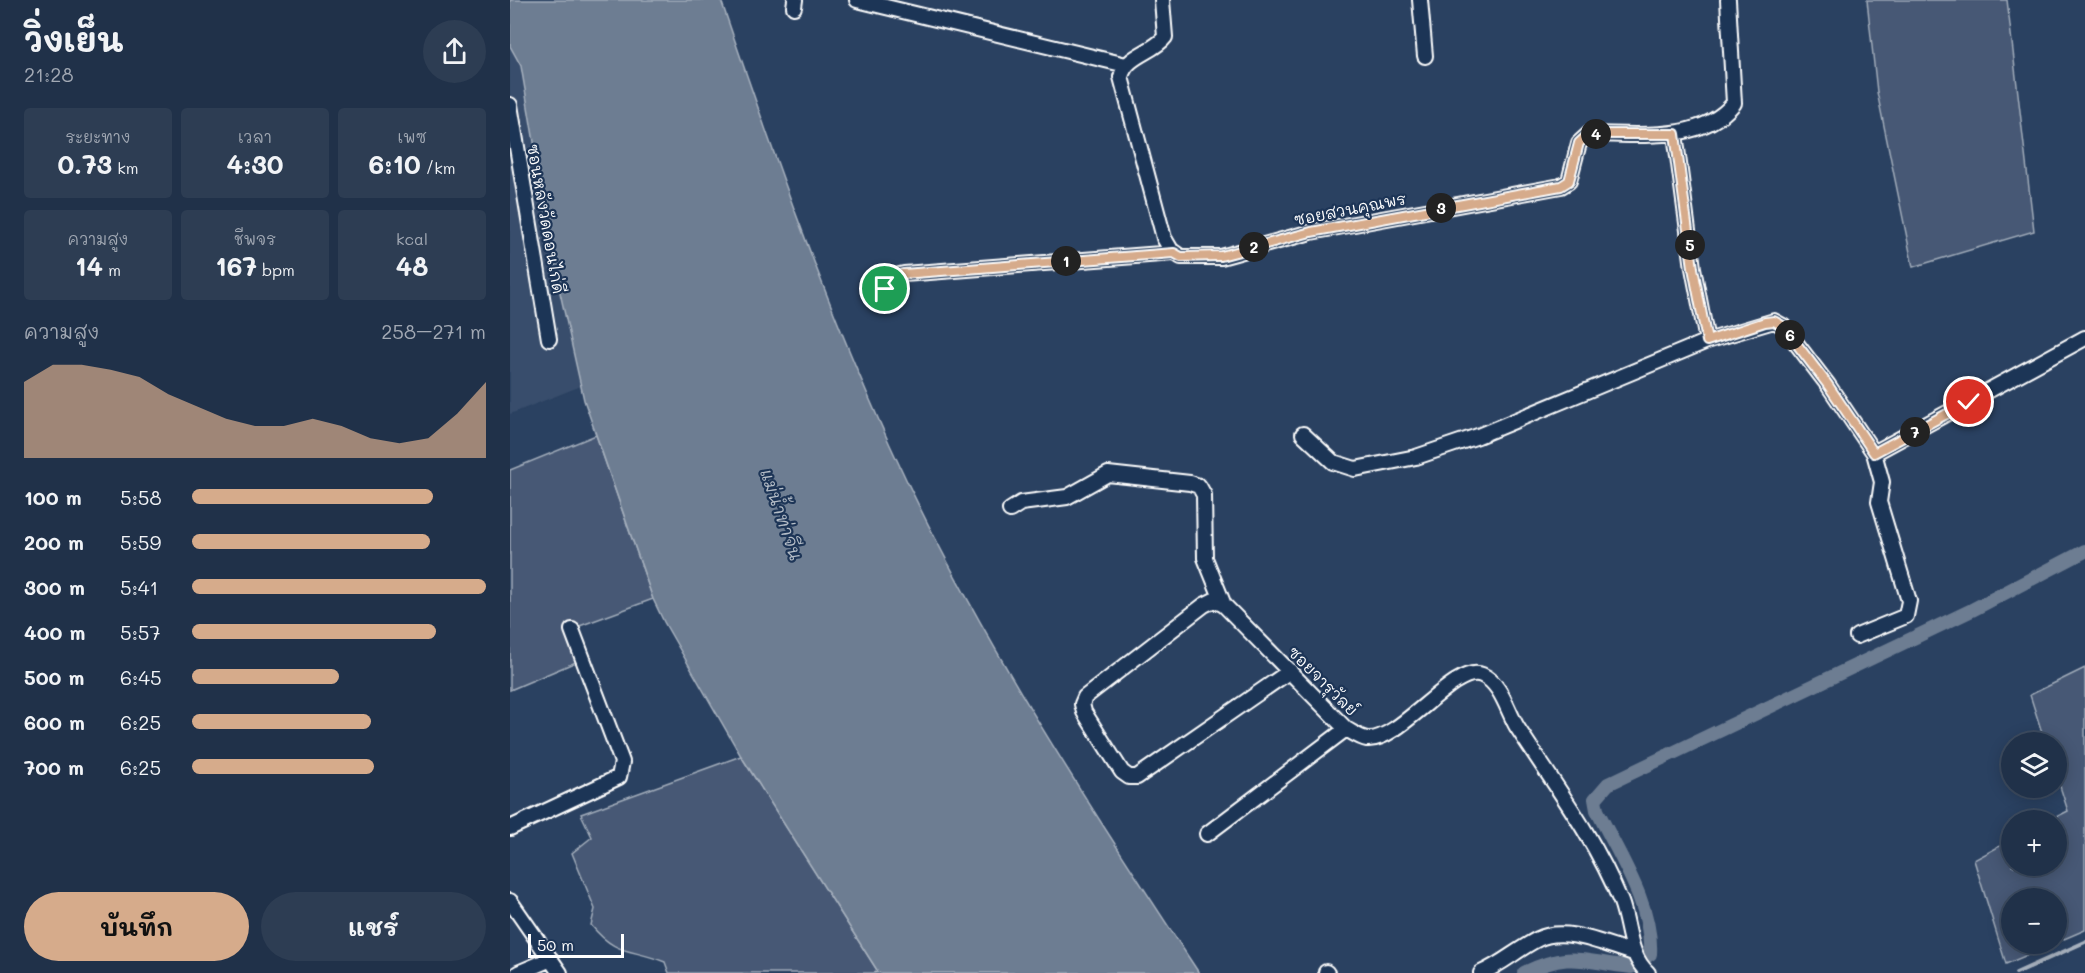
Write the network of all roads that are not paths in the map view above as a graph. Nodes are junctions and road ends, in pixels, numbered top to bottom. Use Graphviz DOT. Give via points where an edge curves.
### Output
graph roads {
  1 [pos="857,0"];
  2 [pos="1161,0"];
  3 [pos="1420,0"];
  4 [pos="1728,0"];
  5 [pos="1425,56"];
  6 [pos="1126,65"];
  7 [pos="510,105"];
  8 [pos="1675,134"];
  9 [pos="1174,253"];
  10 [pos="885,289"];
  11 [pos="2085,338"];
  12 [pos="549,339"];
  13 [pos="1707,341"];
  14 [pos="1303,434"];
  15 [pos="1874,453"];
  16 [pos="1010,510"];
  17 [pos="1224,604"];
  18 [pos="572,630"];
  19 [pos="1857,636"];
  20 [pos="1290,671"];
  21 [pos="1346,729"];
  22 [pos="510,828"];
  23 [pos="1207,834"];
  24 [pos="510,901"];
  25 [pos="1634,953"];
  26 [pos="551,959"];
  27 [pos="518,973"];
  28 [pos="560,973"];
  29 [pos="1481,973"];
  30 [pos="1648,973"];
  1 -- 6 [label="street"];
  2 -- 6 [label="street" via="1165,36 1159,45"];
  3 -- 5 [label="street"];
  4 -- 8 [label="street, ซอยสวนคุณพร" via="1734,103 1713,121"];
  6 -- 9 [label="street" via="1121,77 1164,238"];
  7 -- 12 [label="street, ซอนหลังวัดดอนไก่ดี"];
  8 -- 9 [label="street, ซอยสวนคุณพร" via="1589,134 1579,143 1569,181 1561,186 1311,232 1221,256 1181,257"];
  8 -- 13 [label="street"];
  9 -- 10 [label="street, ซอยสวนคุณพร" via="903,274 885,282"];
  11 -- 15 [label="street"];
  13 -- 14 [label="street" via="1478,436 1378,466 1355,469 1333,462"];
  13 -- 15 [label="street" via="1765,322 1783,326"];
  15 -- 19 [label="street" via="1882,482 1879,502 1909,611 1906,616"];
  16 -- 17 [label="street, ซอยจารุวัลย์" via="1021,503 1067,497 1108,474 1199,486 1204,495 1205,558"];
  17 -- 20 [label="street, ซอยจารุวัลย์"];
  17 -- 20 [label="street" via="1214,600 1204,605 1084,696 1084,712 1122,772 1137,777"];
  18 -- 22 [label="street" via="622,762 622,772 619,777"];
  20 -- 21 [label="street, ซอยจารุวัลย์"];
  21 -- 23 [label="street"];
  21 -- 25 [label="street, ซอยจารุวัลย์" via="1366,739 1387,734 1466,676 1479,673 1490,679 1583,825 1622,905"];
  24 -- 26 [label="street"];
  25 -- 29 [label="street" via="1555,934"];
  25 -- 30 [label="street, ซอยจารุวัลย์"];
  26 -- 27 [label="street"];
  26 -- 28 [label="street"];
}
